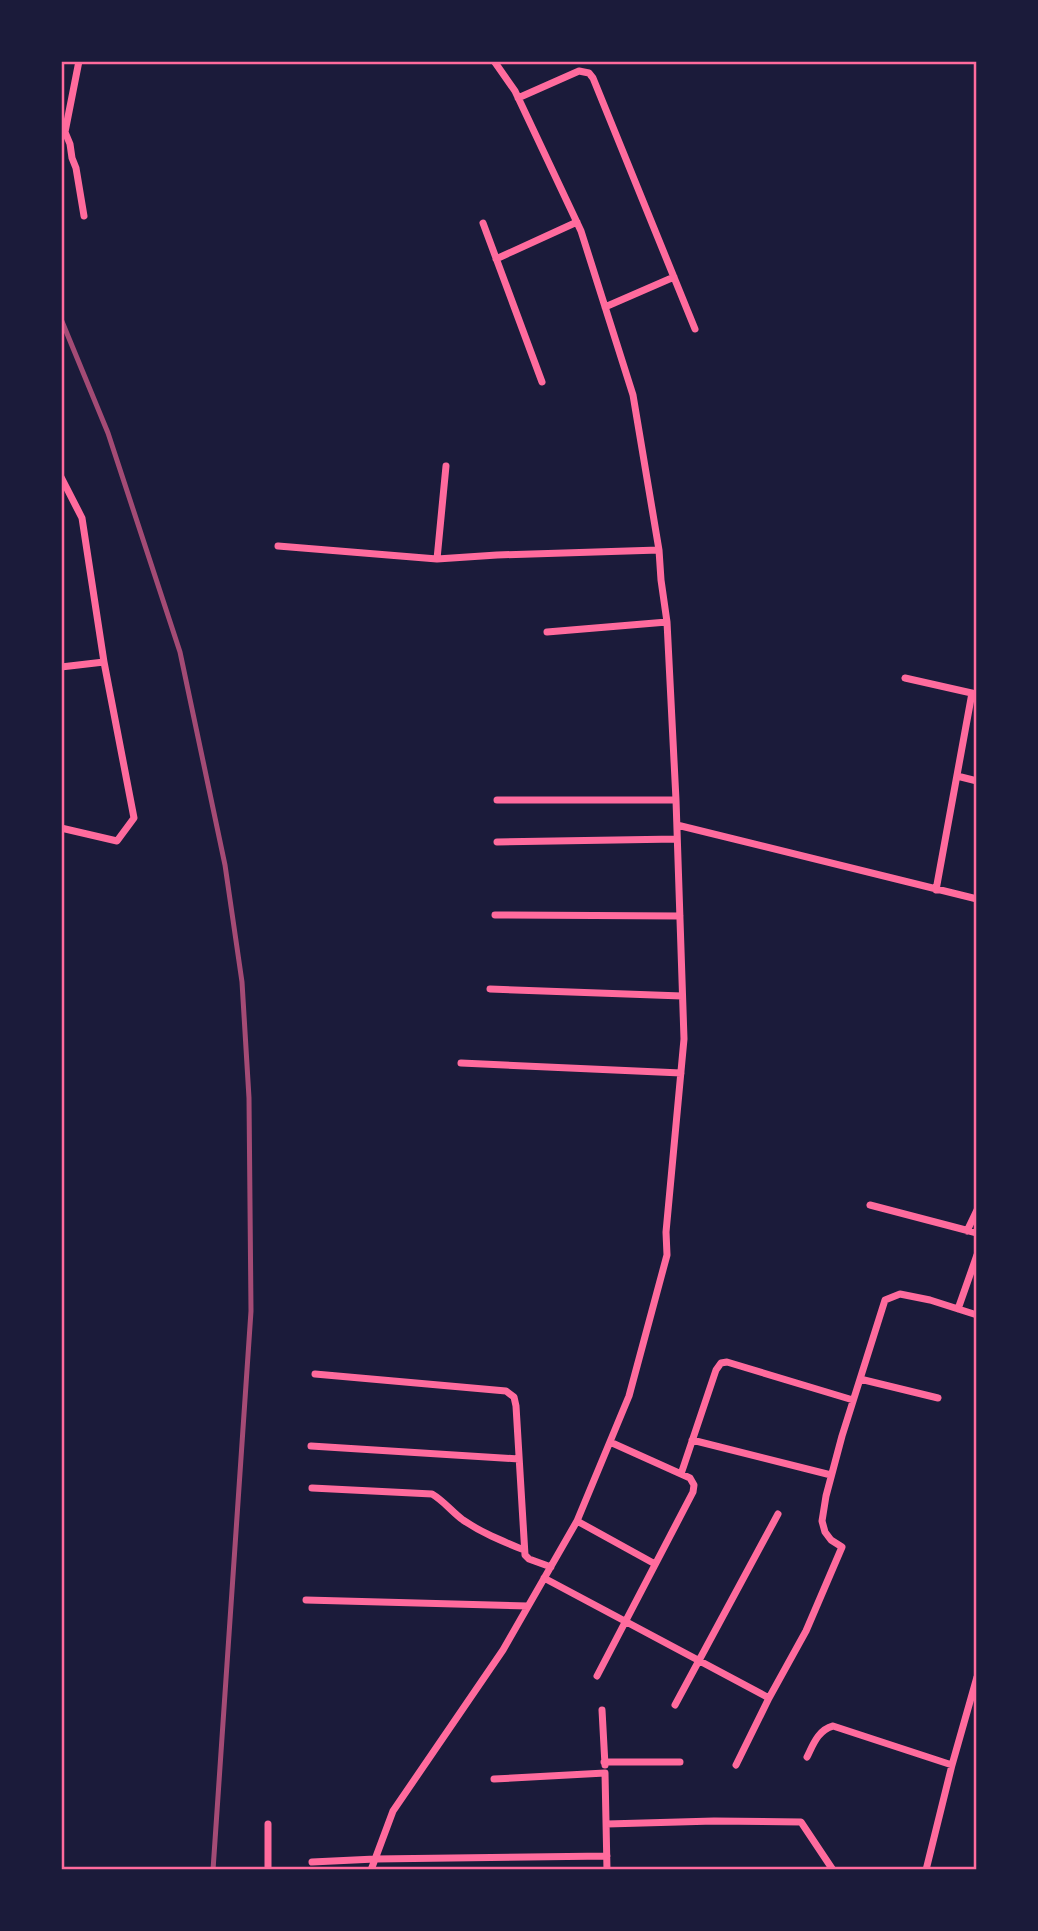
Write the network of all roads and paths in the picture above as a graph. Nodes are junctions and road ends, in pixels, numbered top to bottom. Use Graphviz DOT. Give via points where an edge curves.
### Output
graph roads {
  1 [pos="79,61"];
  2 [pos="494,61"];
  3 [pos="518,98"];
  4 [pos="85,216"];
  5 [pos="576,222"];
  6 [pos="483,223"];
  7 [pos="496,259"];
  8 [pos="674,277"];
  9 [pos="605,307"];
  10 [pos="695,329"];
  11 [pos="542,382"];
  12 [pos="446,466"];
  13 [pos="61,477"];
  14 [pos="278,546"];
  15 [pos="659,550"];
  16 [pos="437,559"];
  17 [pos="667,622"];
  18 [pos="547,632"];
  19 [pos="104,662"];
  20 [pos="61,667"];
  21 [pos="905,678"];
  22 [pos="974,694"];
  23 [pos="957,776"];
  24 [pos="977,781"];
  25 [pos="496,800"];
  26 [pos="676,800"];
  27 [pos="677,825"];
  28 [pos="61,828"];
  29 [pos="677,839"];
  30 [pos="497,842"];
  31 [pos="936,890"];
  32 [pos="977,899"];
  33 [pos="495,915"];
  34 [pos="680,916"];
  35 [pos="489,989"];
  36 [pos="682,996"];
  37 [pos="461,1063"];
  38 [pos="681,1073"];
  39 [pos="870,1205"];
  40 [pos="977,1210"];
  41 [pos="967,1231"];
  42 [pos="977,1233"];
  43 [pos="977,1255"];
  44 [pos="958,1309"];
  45 [pos="977,1315"];
  46 [pos="315,1374"];
  47 [pos="860,1379"];
  48 [pos="938,1398"];
  49 [pos="853,1400"];
  50 [pos="692,1440"];
  51 [pos="610,1441"];
  52 [pos="311,1446"];
  53 [pos="519,1459"];
  54 [pos="681,1474"];
  55 [pos="831,1475"];
  56 [pos="312,1488"];
  57 [pos="778,1514"];
  58 [pos="577,1521"];
  59 [pos="524,1550"];
  60 [pos="655,1564"];
  61 [pos="551,1567"];
  62 [pos="544,1578"];
  63 [pos="306,1600"];
  64 [pos="528,1606"];
  65 [pos="625,1621"];
  66 [pos="699,1661"];
  67 [pos="597,1676"];
  68 [pos="977,1677"];
  69 [pos="769,1698"];
  70 [pos="675,1705"];
  71 [pos="602,1710"];
  72 [pos="807,1757"];
  73 [pos="604,1762"];
  74 [pos="680,1762"];
  75 [pos="736,1765"];
  76 [pos="952,1765"];
  77 [pos="605,1773"];
  78 [pos="494,1779"];
  79 [pos="268,1824"];
  80 [pos="607,1824"];
  81 [pos="607,1856"];
  82 [pos="375,1858"];
  83 [pos="312,1862"];
  84 [pos="268,1870"];
  85 [pos="371,1870"];
  86 [pos="607,1870"];
  87 [pos="833,1870"];
  88 [pos="926,1870"];
  1 -- 4 [label="street" via="65,132"];
  2 -- 3 [label="street"];
  3 -- 5 [label="street"];
  3 -- 8 [label="street" via="579,71 589,73"];
  5 -- 7 [label="street"];
  5 -- 9 [label="street"];
  6 -- 7 [label="street"];
  7 -- 11 [label="street"];
  8 -- 9 [label="street"];
  8 -- 10 [label="street"];
  9 -- 15 [label="street" via="633,395"];
  12 -- 16 [label="street"];
  13 -- 19 [label="street" via="82,518"];
  14 -- 16 [label="street"];
  15 -- 16 [label="street"];
  15 -- 17 [label="street"];
  17 -- 18 [label="street"];
  17 -- 26 [label="street"];
  19 -- 20 [label="street"];
  19 -- 28 [label="street" via="134,818 117,841"];
  21 -- 22 [label="street"];
  22 -- 23 [label="street"];
  23 -- 24 [label="street"];
  23 -- 31 [label="street"];
  25 -- 26 [label="street"];
  26 -- 27 [label="street"];
  27 -- 29 [label="street"];
  27 -- 31 [label="street"];
  29 -- 30 [label="street"];
  29 -- 34 [label="street"];
  31 -- 32 [label="street"];
  33 -- 34 [label="street"];
  34 -- 36 [label="street"];
  35 -- 36 [label="street"];
  36 -- 38 [label="street"];
  37 -- 38 [label="street"];
  38 -- 51 [label="street" via="667,1255 629,1396"];
  39 -- 41 [label="street"];
  40 -- 41 [label="street"];
  41 -- 42 [label="street"];
  43 -- 44 [label="street"];
  44 -- 45 [label="street"];
  44 -- 47 [label="street" via="900,1294 885,1300"];
  46 -- 53 [label="street" via="506,1391 516,1406"];
  47 -- 48 [label="street"];
  47 -- 49 [label="street"];
  49 -- 50 [label="street" via="721,1363"];
  49 -- 55 [label="street"];
  50 -- 54 [label="street"];
  50 -- 55 [label="street"];
  51 -- 54 [label="street"];
  51 -- 58 [label="street"];
  52 -- 53 [label="street"];
  53 -- 59 [label="street"];
  54 -- 60 [label="street" via="690,1478 693,1492"];
  55 -- 69 [label="street" via="822,1521 831,1540 842,1547 806,1631"];
  56 -- 59 [label="street" via="432,1494 487,1535"];
  57 -- 66 [label="street"];
  58 -- 60 [label="street"];
  58 -- 61 [label="street"];
  59 -- 61 [label="street" via="529,1559"];
  60 -- 65 [label="street"];
  61 -- 62 [label="street"];
  62 -- 64 [label="street"];
  62 -- 65 [label="street"];
  63 -- 64 [label="street"];
  64 -- 82 [label="street" via="393,1811"];
  65 -- 66 [label="street"];
  65 -- 67 [label="street"];
  66 -- 69 [label="street"];
  66 -- 70 [label="street"];
  68 -- 76 [label="street"];
  69 -- 75 [label="street"];
  71 -- 73 [label="street"];
  72 -- 76 [label="street" via="819,1734 833,1726"];
  73 -- 74 [label="street"];
  73 -- 77 [label="street"];
  76 -- 88 [label="street"];
  77 -- 78 [label="street"];
  77 -- 80 [label="street"];
  79 -- 84 [label="street"];
  80 -- 81 [label="street"];
  80 -- 87 [label="street" via="801,1822"];
  81 -- 82 [label="street"];
  81 -- 86 [label="street"];
  82 -- 83 [label="street"];
  82 -- 85 [label="street"];
}
